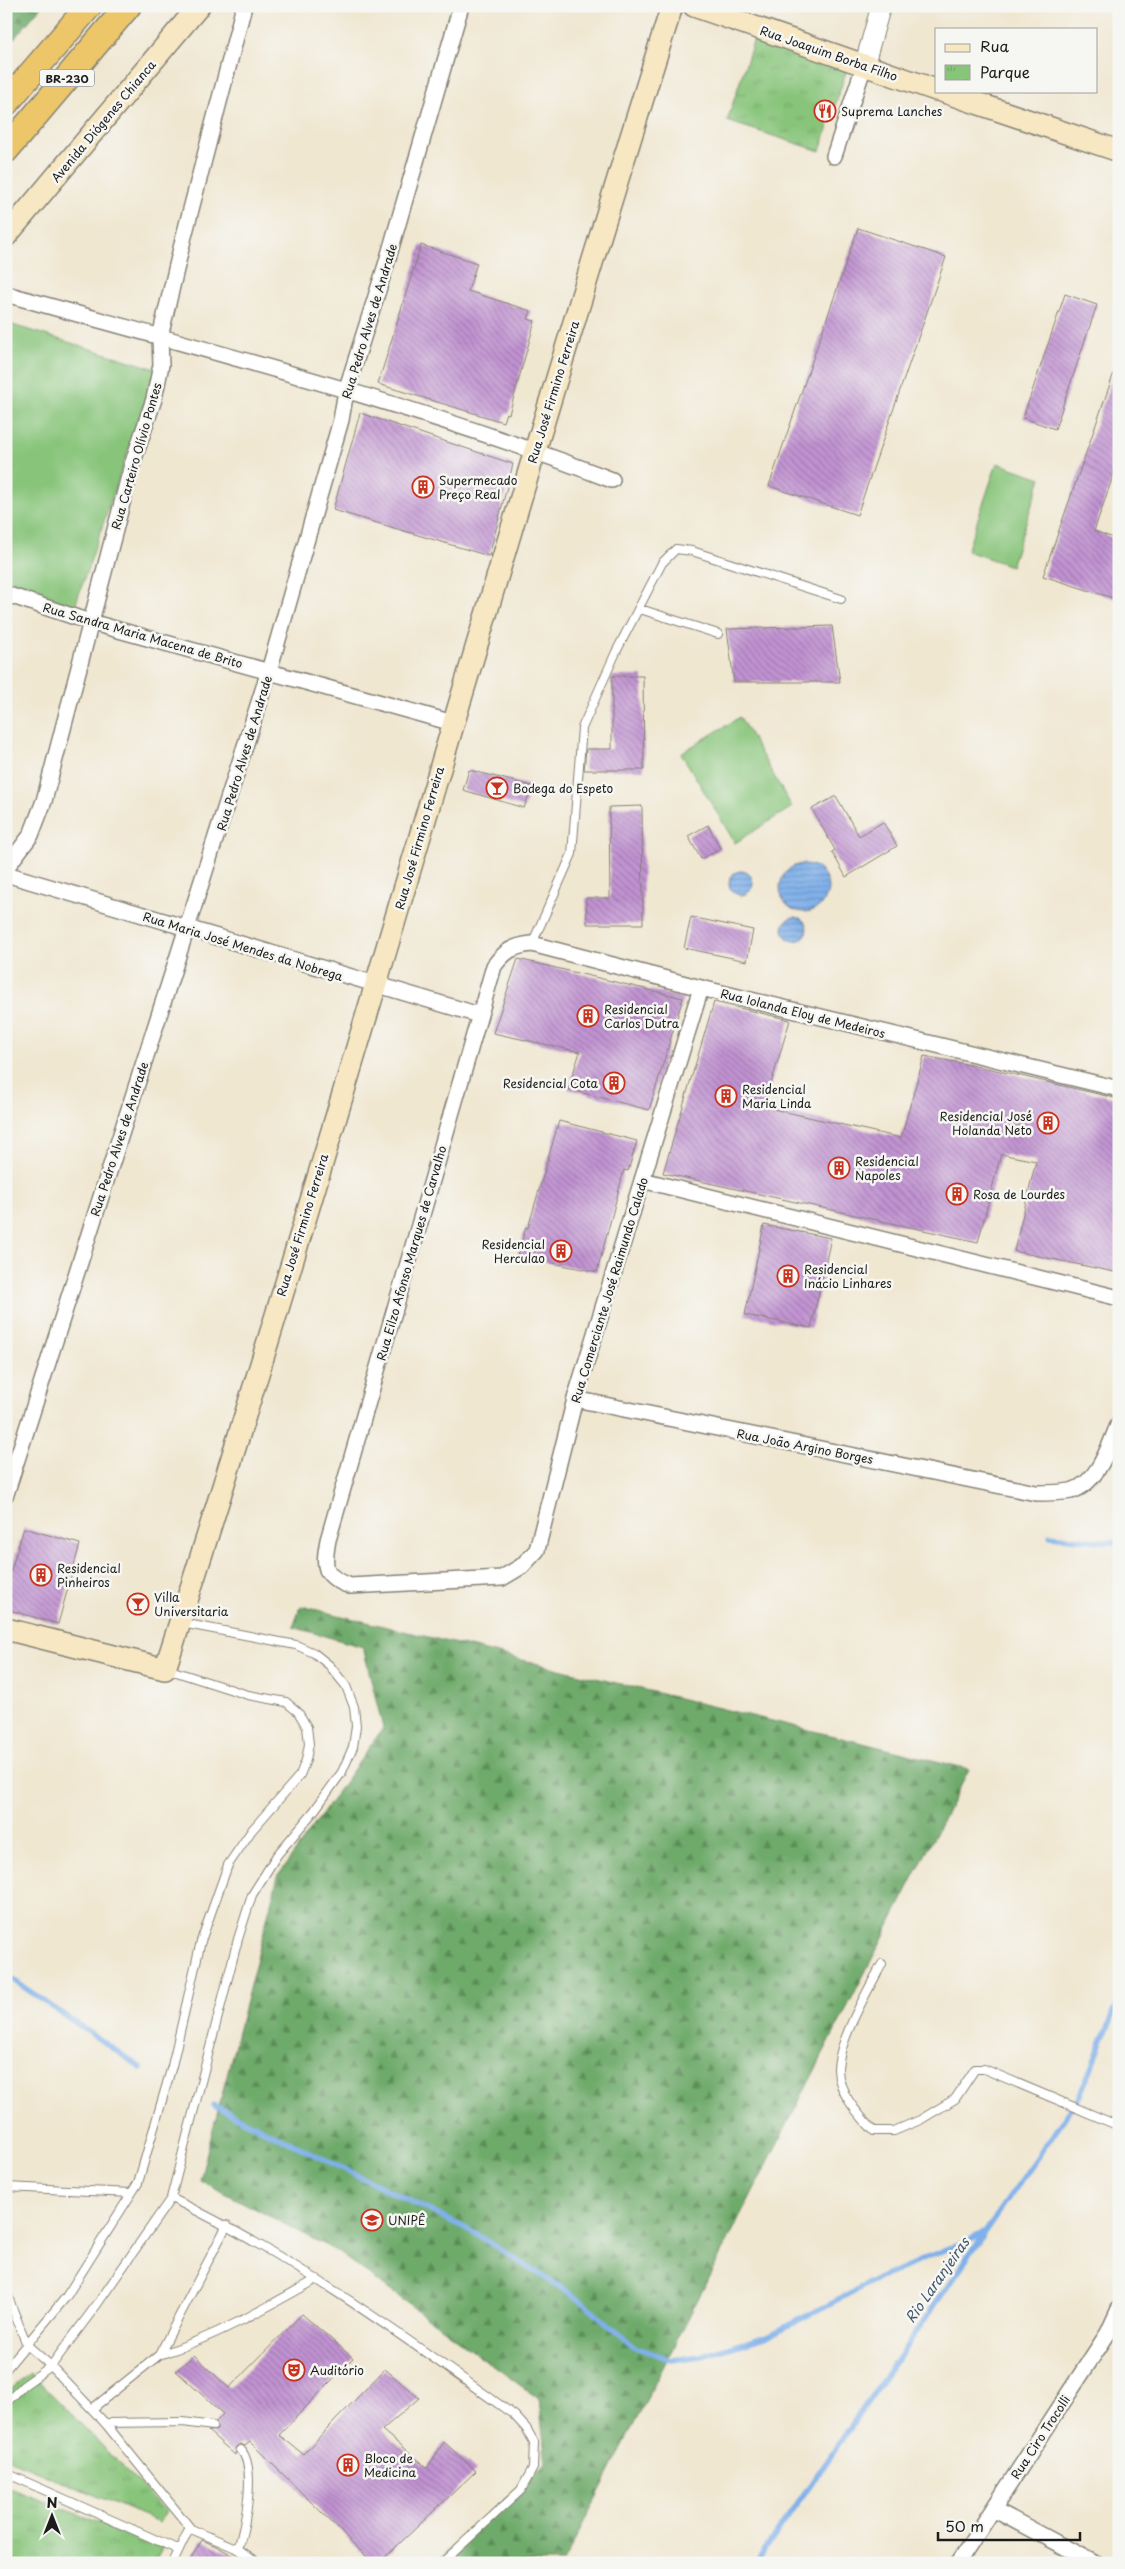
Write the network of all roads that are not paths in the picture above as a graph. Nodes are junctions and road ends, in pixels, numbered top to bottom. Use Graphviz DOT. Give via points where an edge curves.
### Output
graph roads {
  1 [pos="89,6"];
  2 [pos="128,6"];
  3 [pos="199,6"];
  4 [pos="244,6"];
  5 [pos="461,6"];
  6 [pos="672,6"];
  7 [pos="694,6"];
  8 [pos="881,6"];
  9 [pos="864,66"];
  10 [pos="935,90"];
  11 [pos="944,92"];
  12 [pos="6,102"];
  13 [pos="6,150"];
  14 [pos="1119,151"];
  15 [pos="834,156"];
  16 [pos="6,236"];
  17 [pos="6,294"];
  18 [pos="160,337"];
  19 [pos="346,391"];
  20 [pos="536,450"];
  21 [pos="612,480"];
  22 [pos="6,594"];
  23 [pos="841,598"];
  24 [pos="640,609"];
  25 [pos="90,622"];
  26 [pos="718,634"];
  27 [pos="270,671"];
  28 [pos="452,723"];
  29 [pos="6,868"];
  30 [pos="6,874"];
  31 [pos="188,930"];
  32 [pos="532,944"];
  33 [pos="494,966"];
  34 [pos="376,986"];
  35 [pos="701,988"];
  36 [pos="479,1015"];
  37 [pos="1119,1089"];
  38 [pos="642,1180"];
  39 [pos="1119,1298"];
  40 [pos="575,1399"];
  41 [pos="1119,1423"];
  42 [pos="6,1494"];
  43 [pos="502,1578"];
  44 [pos="180,1623"];
  45 [pos="6,1628"];
  46 [pos="165,1668"];
  47 [pos="882,1964"];
  48 [pos="1119,2126"];
  49 [pos="6,2187"];
  50 [pos="131,2193"];
  51 [pos="171,2198"];
  52 [pos="227,2225"];
  53 [pos="317,2279"];
  54 [pos="6,2292"];
  55 [pos="1119,2309"];
  56 [pos="1114,2336"];
  57 [pos="27,2345"];
  58 [pos="158,2355"];
  59 [pos="51,2366"];
  60 [pos="6,2369"];
  61 [pos="6,2403"];
  62 [pos="92,2410"];
  63 [pos="105,2423"];
  64 [pos="213,2426"];
  65 [pos="241,2450"];
  66 [pos="6,2473"];
  67 [pos="993,2510"];
  68 [pos="191,2529"];
  69 [pos="238,2549"];
  70 [pos="179,2550"];
  71 [pos="172,2563"];
  72 [pos="259,2563"];
  73 [pos="442,2563"];
  74 [pos="958,2563"];
  75 [pos="1094,2563"];
  1 -- 12 [label="highway, BR-230"];
  2 -- 13 [label="highway, BR-230"];
  3 -- 16 [label="main road, Avenida Diógenes Chianca"];
  4 -- 18 [label="street, Rua Carteiro Olívio Pontes"];
  5 -- 19 [label="street, Rua Pedro Alves de Andrade"];
  6 -- 20 [label="main road, Rua José Firmino Ferreira"];
  7 -- 9 [label="main road, Rua Joaquim Borba Filho"];
  8 -- 9 [label="street"];
  9 -- 10 [label="main road, Rua Joaquim Borba Filho"];
  9 -- 15 [label="street"];
  11 -- 14 [label="main road"];
  17 -- 18 [label="street"];
  18 -- 19 [label="street"];
  18 -- 25 [label="street, Rua Carteiro Olívio Pontes" via="161,365 154,399 132,465"];
  19 -- 20 [label="street"];
  19 -- 27 [label="street, Rua Pedro Alves de Andrade" via="341,420"];
  20 -- 21 [label="street"];
  20 -- 28 [label="main road, Rua José Firmino Ferreira"];
  22 -- 25 [label="street, Rua Sandra Maria Macena de Brito"];
  23 -- 24 [label="lane" via="692,551 676,549 662,563"];
  24 -- 26 [label="lane"];
  24 -- 32 [label="lane" via="616,652 582,728 572,854"];
  25 -- 27 [label="street, Rua Sandra Maria Macena de Brito"];
  25 -- 29 [label="street, Rua Carteiro Olívio Pontes" via="44,801 30,835"];
  27 -- 28 [label="street, Rua Sandra Maria Macena de Brito"];
  27 -- 31 [label="street, Rua Pedro Alves de Andrade"];
  28 -- 34 [label="main road, Rua José Firmino Ferreira"];
  30 -- 31 [label="street, Rua Maria José Mendes da Nobrega"];
  31 -- 34 [label="street, Rua Maria José Mendes da Nobrega"];
  31 -- 42 [label="street, Rua Pedro Alves de Andrade"];
  32 -- 33 [label="street, Rua Iolanda Eloy de Medeiros" via="514,946"];
  32 -- 35 [label="street, Rua Iolanda Eloy de Medeiros"];
  33 -- 36 [label="street, Rua Eilzo Afonso Marques de Carvalho"];
  34 -- 36 [label="street, Rua Maria José Mendes da Nobrega"];
  34 -- 44 [label="main road, Rua José Firmino Ferreira"];
  35 -- 37 [label="street, Rua Iolanda Eloy de Medeiros"];
  35 -- 38 [label="street, Rua Comerciante José Raimundo Calado"];
  36 -- 43 [label="street, Rua Eilzo Afonso Marques de Carvalho" via="324,1559 327,1571 335,1581 350,1586"];
  38 -- 39 [label="street"];
  38 -- 40 [label="street, Rua Comerciante José Raimundo Calado"];
  40 -- 41 [label="street, Rua João Argino Borges" via="1036,1493 1073,1490 1089,1479 1104,1458"];
  40 -- 43 [label="street, Rua Comerciante José Raimundo Calado" via="537,1550 522,1566"];
  44 -- 46 [label="main road, Rua José Firmino Ferreira"];
  44 -- 51 [label="lane" via="296,1646 314,1653 346,1686 354,1707 356,1726 353,1747 342,1772 277,1855 252,1895"];
  45 -- 46 [label="main road"];
  46 -- 50 [label="lane" via="248,1694 286,1702 303,1718 309,1744 300,1775 252,1830 228,1865 201,1941 172,2066 138,2184"];
  47 -- 48 [label="lane" via="849,2029 838,2070 844,2094 874,2131 894,2131 955,2099 975,2069 984,2069"];
  49 -- 50 [label="lane"];
  50 -- 57 [label="lane" via="66,2297"];
  51 -- 52 [label="lane"];
  51 -- 59 [label="lane"];
  52 -- 53 [label="lane"];
  52 -- 58 [label="lane"];
  53 -- 58 [label="lane" via="202,2340"];
  53 -- 73 [label="lane" via="514,2415 534,2442 533,2468 521,2490"];
  54 -- 57 [label="lane"];
  55 -- 56 [label="street, Rua Ciro Trocolli"];
  56 -- 67 [label="street, Rua Ciro Trocolli"];
  57 -- 59 [label="lane"];
  57 -- 60 [label="lane"];
  58 -- 62 [label="lane"];
  59 -- 61 [label="lane"];
  59 -- 62 [label="lane"];
  62 -- 63 [label="lane"];
  63 -- 64 [label="lane" via="184,2422"];
  63 -- 68 [label="lane"];
  65 -- 69 [label="lane" via="246,2456 249,2501"];
  66 -- 70 [label="lane"];
  67 -- 74 [label="street, Rua Ciro Trocolli"];
  67 -- 75 [label="street"];
  68 -- 69 [label="lane"];
  68 -- 70 [label="lane"];
  69 -- 72 [label="lane"];
  70 -- 71 [label="lane"];
}
